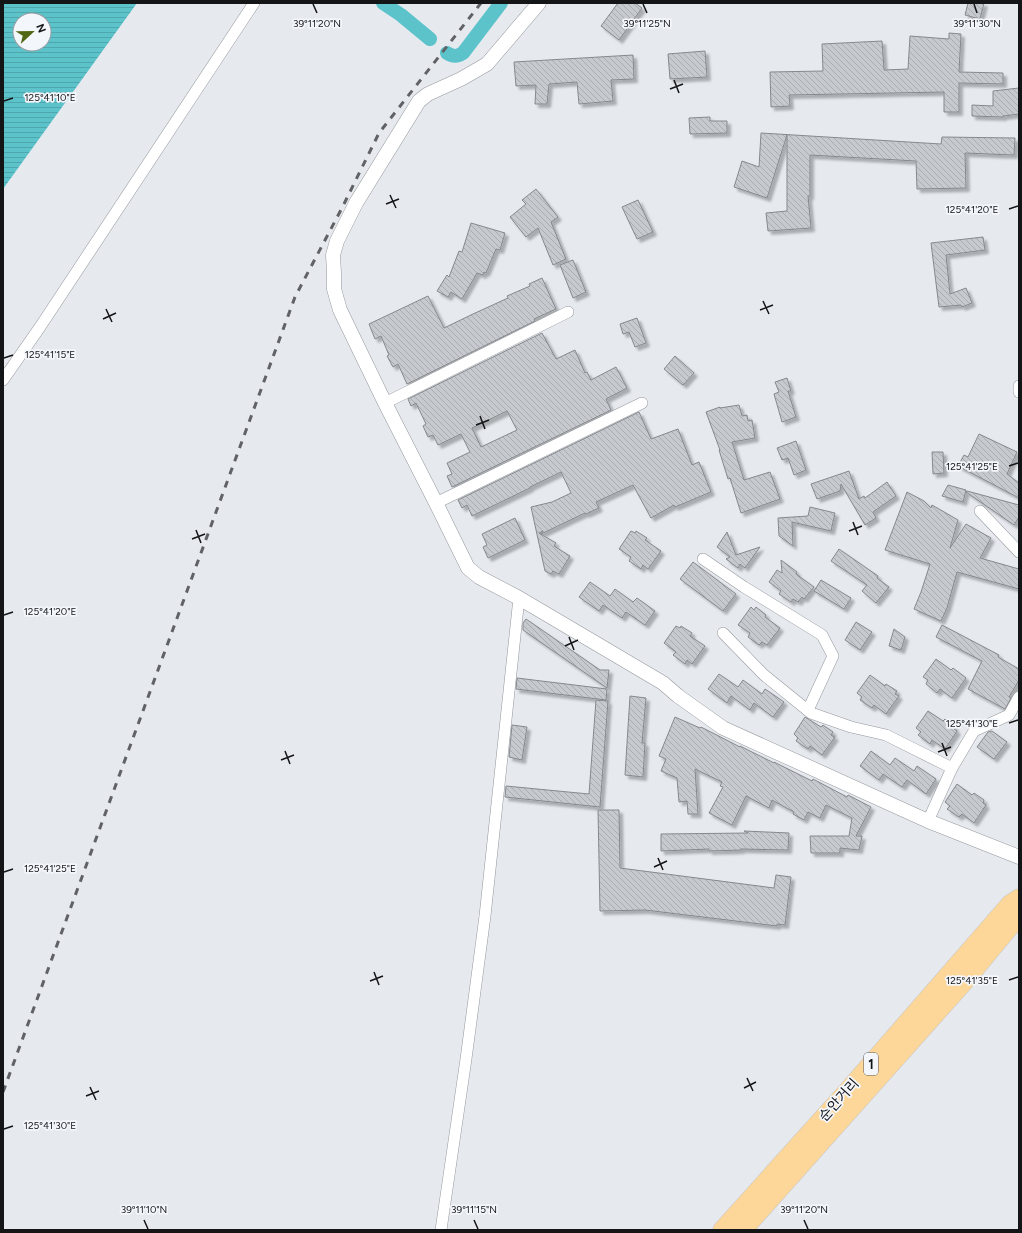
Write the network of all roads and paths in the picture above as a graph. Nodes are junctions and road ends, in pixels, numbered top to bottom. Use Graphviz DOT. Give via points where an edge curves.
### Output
graph roads {
  1 [pos="254,3"];
  2 [pos="539,3"];
  3 [pos="568,312"];
  4 [pos="3,380"];
  5 [pos="1019,386"];
  6 [pos="1019,392"];
  7 [pos="385,403"];
  8 [pos="642,403"];
  9 [pos="436,503"];
  10 [pos="980,511"];
  11 [pos="1019,552"];
  12 [pos="703,559"];
  13 [pos="519,598"];
  14 [pos="723,634"];
  15 [pos="1019,697"];
  16 [pos="808,710"];
  17 [pos="952,768"];
  18 [pos="928,821"];
  19 [pos="1019,857"];
  20 [pos="1019,898"];
  21 [pos="1019,916"];
  22 [pos="440,1230"];
  23 [pos="722,1230"];
  24 [pos="743,1230"];
  1 -- 4 [label="street"];
  2 -- 7 [label="street" via="488,64 419,101 356,203 337,241 334,254 334,289 340,310"];
  3 -- 7 [label="street"];
  5 -- 6 [label="street"];
  7 -- 9 [label="street"];
  8 -- 9 [label="street"];
  9 -- 13 [label="street" via="468,568"];
  10 -- 11 [label="street"];
  12 -- 16 [label="street" via="744,588 822,636 833,656"];
  13 -- 18 [label="street" via="663,682 723,728"];
  13 -- 22 [label="street" via="485,916"];
  14 -- 16 [label="street" via="764,675"];
  15 -- 17 [label="street" via="1009,715 974,731"];
  16 -- 17 [label="street" via="851,727 886,734"];
  17 -- 18 [label="street"];
  18 -- 19 [label="street"];
  20 -- 23 [label="main road, 순안거리 / 1" via="1010,904"];
  21 -- 24 [label="main road, 순안거리 / 1" via="966,980"];
}
